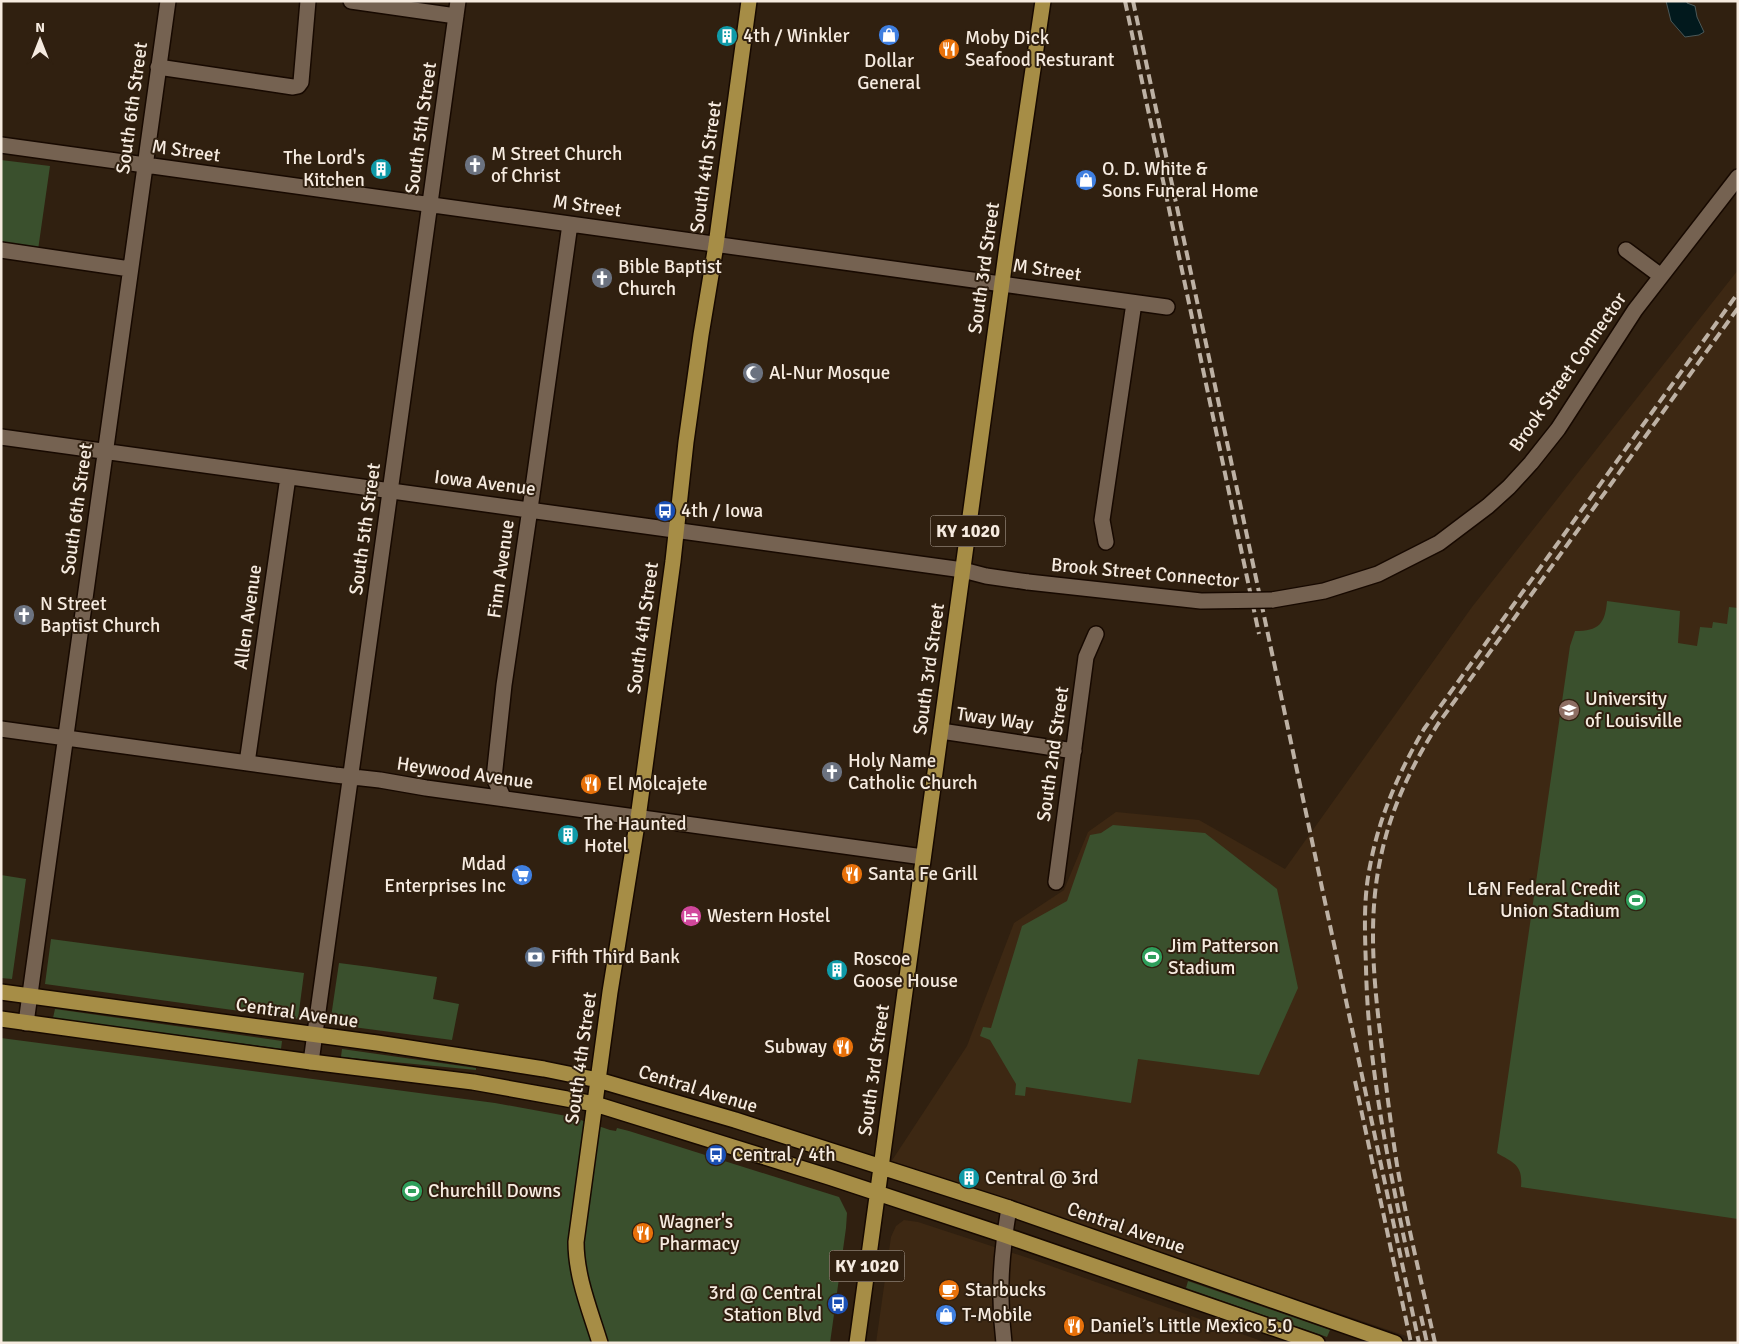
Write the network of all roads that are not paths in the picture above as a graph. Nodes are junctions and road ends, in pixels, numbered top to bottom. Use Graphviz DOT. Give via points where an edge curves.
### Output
graph roads {
  1 [pos="168,1"];
  2 [pos="308,1"];
  3 [pos="351,1"];
  4 [pos="749,1"];
  5 [pos="1043,1"];
  6 [pos="457,8"];
  7 [pos="158,67"];
  8 [pos="1,145"];
  9 [pos="144,165"];
  10 [pos="1738,177"];
  11 [pos="430,205"];
  12 [pos="570,224"];
  13 [pos="716,245"];
  14 [pos="1,250"];
  15 [pos="1626,250"];
  16 [pos="130,269"];
  17 [pos="1661,276"];
  18 [pos="1002,284"];
  19 [pos="1134,303"];
  20 [pos="1167,307"];
  21 [pos="1,437"];
  22 [pos="106,452"];
  23 [pos="288,477"];
  24 [pos="390,492"];
  25 [pos="530,509"];
  26 [pos="676,531"];
  27 [pos="1106,542"];
  28 [pos="963,570"];
  29 [pos="1096,634"];
  30 [pos="1,729"];
  31 [pos="940,732"];
  32 [pos="65,738"];
  33 [pos="1074,751"];
  34 [pos="247,763"];
  35 [pos="352,777"];
  36 [pos="504,799"];
  37 [pos="638,818"];
  38 [pos="923,857"];
  39 [pos="1056,882"];
  40 [pos="1,992"];
  41 [pos="30,996"];
  42 [pos="1,1019"];
  43 [pos="26,1023"];
  44 [pos="316,1035"];
  45 [pos="311,1062"];
  46 [pos="598,1080"];
  47 [pos="595,1104"];
  48 [pos="880,1167"];
  49 [pos="877,1193"];
  50 [pos="1009,1208"];
  51 [pos="1004,1235"];
  52 [pos="600,1343"];
  53 [pos="857,1343"];
  54 [pos="1004,1343"];
  55 [pos="1317,1343"];
  56 [pos="1395,1343"];
  1 -- 7 [label="street, South 6th Street"];
  2 -- 7 [label="street" via="298,86"];
  3 -- 6 [label="street"];
  4 -- 13 [label="main road, South 4th Street"];
  5 -- 18 [label="main road, South 3rd Street / KY 1020"];
  6 -- 11 [label="street, South 5th Street"];
  7 -- 9 [label="street, South 6th Street"];
  8 -- 9 [label="street, M Street"];
  9 -- 11 [label="street, M Street"];
  9 -- 16 [label="street, South 6th Street"];
  10 -- 17 [label="street, Brook Street Connector"];
  11 -- 12 [label="street, M Street"];
  11 -- 24 [label="street, South 5th Street"];
  12 -- 13 [label="street, M Street"];
  12 -- 25 [label="street, Finn Avenue"];
  13 -- 18 [label="street, M Street"];
  13 -- 26 [label="main road, South 4th Street" via="700,335"];
  14 -- 16 [label="street"];
  15 -- 17 [label="street"];
  16 -- 22 [label="street, South 6th Street"];
  17 -- 28 [label="street, Brook Street Connector, bridge" via="1618,335 1558,429 1509,487 1439,543 1378,574 1332,589 1272,600 1225,602 1028,582"];
  18 -- 19 [label="street, M Street"];
  18 -- 28 [label="main road, South 3rd Street / KY 1020"];
  19 -- 20 [label="street, M Street"];
  19 -- 27 [label="street" via="1102,520"];
  21 -- 22 [label="street, Iowa Avenue"];
  22 -- 23 [label="street, Iowa Avenue"];
  22 -- 32 [label="street, South 6th Street"];
  23 -- 24 [label="street, Iowa Avenue"];
  23 -- 34 [label="street, Allen Avenue"];
  24 -- 25 [label="street, Iowa Avenue"];
  24 -- 35 [label="street, South 5th Street"];
  25 -- 26 [label="street, Iowa Avenue"];
  25 -- 36 [label="street, Finn Avenue" via="494,778"];
  26 -- 28 [label="street, Iowa Avenue"];
  26 -- 37 [label="main road, South 4th Street"];
  28 -- 31 [label="main road, South 3rd Street / KY 1020"];
  29 -- 33 [label="street, South 2nd Street" via="1086,657"];
  30 -- 32 [label="street, Heywood Avenue"];
  31 -- 33 [label="street, Tway Way"];
  31 -- 38 [label="main road, South 3rd Street / KY 1020"];
  32 -- 34 [label="street, Heywood Avenue"];
  32 -- 41 [label="street, South 6th Street"];
  33 -- 39 [label="street, South 2nd Street"];
  34 -- 35 [label="street, Heywood Avenue"];
  35 -- 36 [label="street, Heywood Avenue"];
  35 -- 44 [label="street, South 5th Street"];
  36 -- 37 [label="street, Heywood Avenue"];
  37 -- 38 [label="street, Heywood Avenue"];
  37 -- 46 [label="main road, South 4th Street"];
  38 -- 48 [label="main road, South 3rd Street / KY 1020"];
  40 -- 41 [label="main road, Central Avenue"];
  41 -- 43 [label="street, South 6th Street"];
  41 -- 44 [label="main road, Central Avenue"];
  42 -- 43 [label="main road"];
  43 -- 45 [label="main road"];
  44 -- 45 [label="street, South 5th Street"];
  44 -- 46 [label="main road, Central Avenue" via="464,1056"];
  45 -- 47 [label="main road" via="472,1082"];
  46 -- 47 [label="main road, South 4th Street"];
  46 -- 48 [label="main road, Central Avenue"];
  47 -- 49 [label="main road"];
  47 -- 52 [label="main road, South 4th Street" via="576,1260"];
  48 -- 49 [label="main road, South 3rd Street / KY 1020"];
  48 -- 50 [label="main road, Central Avenue"];
  49 -- 51 [label="main road"];
  49 -- 53 [label="main road, South 3rd Street / KY 1020"];
  50 -- 51 [label="street"];
  50 -- 56 [label="main road, Central Avenue"];
  51 -- 54 [label="street" via="1000,1288"];
  51 -- 55 [label="main road"];
}
